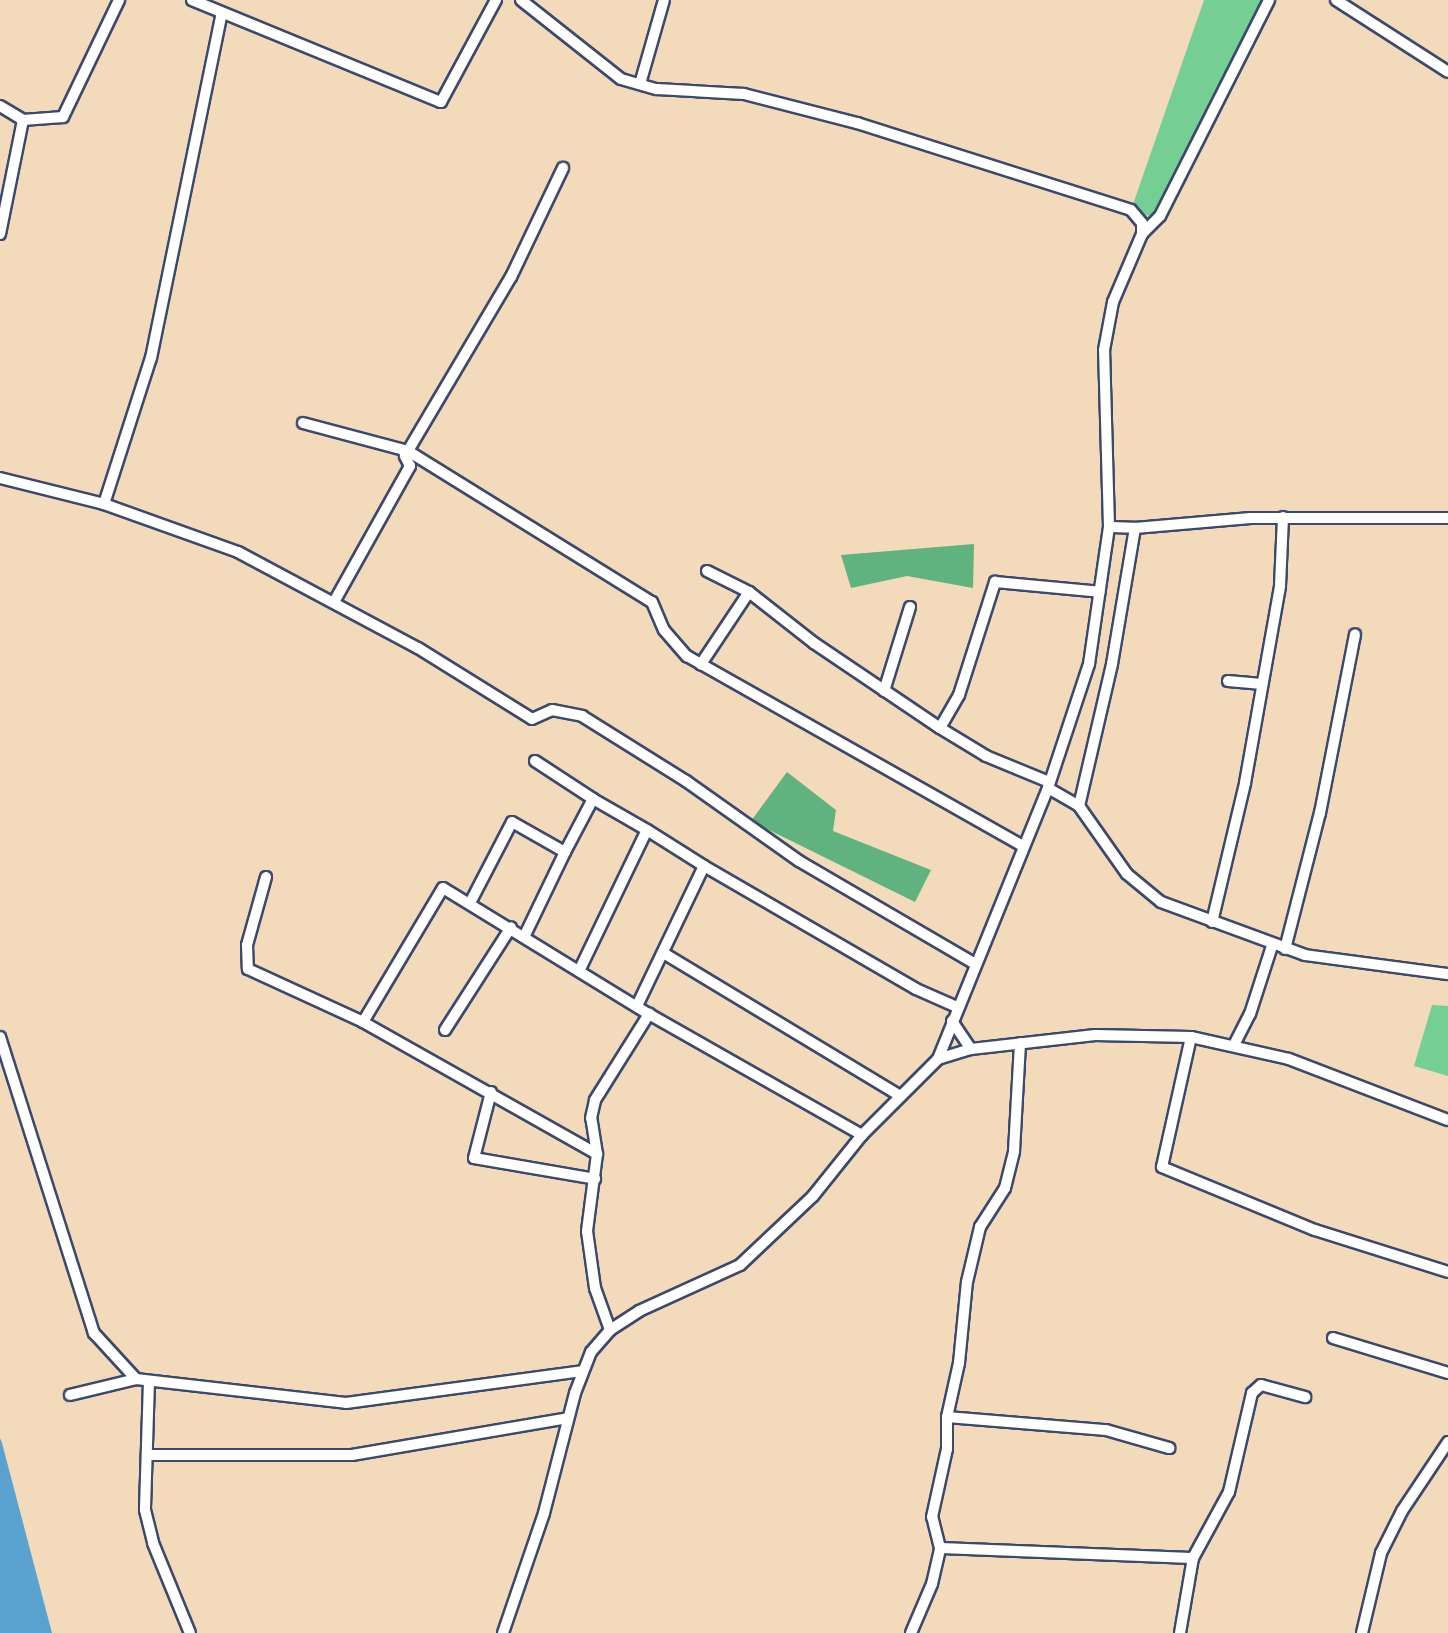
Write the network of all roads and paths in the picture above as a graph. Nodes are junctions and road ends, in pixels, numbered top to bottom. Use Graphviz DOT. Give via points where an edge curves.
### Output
graph roads {
  1 [pos="118,0"];
  2 [pos="192,0"];
  3 [pos="496,0"];
  4 [pos="522,0"];
  5 [pos="664,0"];
  6 [pos="1336,0"];
  7 [pos="1265,3"];
  8 [pos="222,13"];
  9 [pos="1448,72"];
  10 [pos="640,85"];
  11 [pos="0,106"];
  12 [pos="23,120"];
  13 [pos="562,168"];
  14 [pos="1137,215"];
  15 [pos="1160,216"];
  16 [pos="0,234"];
  17 [pos="1142,234"];
  18 [pos="303,423"];
  19 [pos="408,451"];
  20 [pos="0,478"];
  21 [pos="104,504"];
  22 [pos="1283,517"];
  23 [pos="1448,518"];
  24 [pos="1109,527"];
  25 [pos="1135,528"];
  26 [pos="707,571"];
  27 [pos="749,592"];
  28 [pos="1100,592"];
  29 [pos="334,602"];
  30 [pos="910,607"];
  31 [pos="1356,634"];
  32 [pos="701,664"];
  33 [pos="1228,681"];
  34 [pos="1262,684"];
  35 [pos="884,691"];
  36 [pos="940,728"];
  37 [pos="535,761"];
  38 [pos="1049,785"];
  39 [pos="593,799"];
  40 [pos="1079,806"];
  41 [pos="647,830"];
  42 [pos="1023,846"];
  43 [pos="565,852"];
  44 [pos="704,866"];
  45 [pos="266,877"];
  46 [pos="470,903"];
  47 [pos="1212,922"];
  48 [pos="511,926"];
  49 [pos="525,935"];
  50 [pos="1272,946"];
  51 [pos="1286,950"];
  52 [pos="665,954"];
  53 [pos="975,964"];
  54 [pos="580,969"];
  55 [pos="1448,974"];
  56 [pos="637,1006"];
  57 [pos="957,1007"];
  58 [pos="649,1014"];
  59 [pos="952,1021"];
  60 [pos="363,1022"];
  61 [pos="445,1030"];
  62 [pos="0,1037"];
  63 [pos="1191,1037"];
  64 [pos="1020,1043"];
  65 [pos="1234,1045"];
  66 [pos="971,1049"];
  67 [pos="938,1059"];
  68 [pos="491,1092"];
  69 [pos="899,1095"];
  70 [pos="1448,1120"];
  71 [pos="862,1135"];
  72 [pos="597,1154"];
  73 [pos="595,1179"];
  74 [pos="1448,1272"];
  75 [pos="610,1330"];
  76 [pos="1333,1338"];
  77 [pos="582,1371"];
  78 [pos="1448,1373"];
  79 [pos="136,1379"];
  80 [pos="149,1381"];
  81 [pos="70,1395"];
  82 [pos="1305,1397"];
  83 [pos="947,1417"];
  84 [pos="568,1418"];
  85 [pos="1448,1442"];
  86 [pos="1169,1448"];
  87 [pos="147,1455"];
  88 [pos="940,1548"];
  89 [pos="1193,1558"];
  90 [pos="190,1633"];
  91 [pos="503,1633"];
  92 [pos="911,1633"];
  93 [pos="1180,1633"];
  94 [pos="1362,1633"];
  1 -- 12 [label="street" via="63,117"];
  2 -- 8 [label="street"];
  3 -- 8 [label="street" via="441,102"];
  4 -- 10 [label="street" via="621,79"];
  5 -- 10 [label="street"];
  6 -- 9 [label="street"];
  7 -- 15 [label="street"];
  8 -- 21 [label="street" via="152,358"];
  10 -- 14 [label="street" via="744,94 788,104"];
  11 -- 12 [label="street"];
  12 -- 16 [label="street"];
  13 -- 19 [label="street" via="511,277"];
  14 -- 15 [label="street"];
  14 -- 17 [label="street"];
  15 -- 17 [label="street"];
  17 -- 24 [label="street" via="1113,302 1104,350"];
  18 -- 19 [label="street"];
  19 -- 29 [label="street" via="405,456 410,467"];
  19 -- 32 [label="street" via="652,602 664,630 687,656"];
  20 -- 21 [label="street"];
  21 -- 29 [label="street" via="238,552"];
  22 -- 23 [label="street"];
  22 -- 25 [label="street"];
  22 -- 34 [label="street" via="1280,586"];
  24 -- 25 [label="street"];
  24 -- 28 [label="street"];
  25 -- 40 [label="street" via="1112,664"];
  26 -- 27 [label="street"];
  27 -- 32 [label="street"];
  27 -- 35 [label="street"];
  28 -- 36 [label="street" via="995,582 959,695"];
  28 -- 38 [label="street" via="1089,663"];
  29 -- 53 [label="street" via="532,719 552,710 582,716 686,781 799,861"];
  30 -- 35 [label="street"];
  31 -- 51 [label="street" via="1320,813"];
  32 -- 42 [label="street"];
  33 -- 34 [label="street"];
  34 -- 47 [label="street" via="1245,783"];
  35 -- 36 [label="street"];
  36 -- 38 [label="street" via="985,756"];
  37 -- 39 [label="street"];
  38 -- 40 [label="street"];
  38 -- 42 [label="street"];
  39 -- 41 [label="street"];
  39 -- 43 [label="street"];
  40 -- 47 [label="street" via="1141,890"];
  41 -- 44 [label="street"];
  41 -- 54 [label="street"];
  42 -- 53 [label="street"];
  43 -- 46 [label="street" via="512,822"];
  43 -- 49 [label="street"];
  44 -- 52 [label="street"];
  44 -- 57 [label="street" via="916,989"];
  45 -- 60 [label="street" via="247,945 248,969"];
  46 -- 48 [label="street"];
  46 -- 60 [label="street" via="443,888"];
  47 -- 50 [label="street"];
  48 -- 49 [label="street"];
  48 -- 61 [label="street"];
  49 -- 54 [label="street"];
  50 -- 51 [label="street"];
  50 -- 65 [label="street" via="1250,1014"];
  51 -- 55 [label="street"];
  52 -- 56 [label="street"];
  52 -- 69 [label="street"];
  53 -- 57 [label="street"];
  54 -- 56 [label="street"];
  56 -- 58 [label="street"];
  57 -- 59 [label="street"];
  58 -- 71 [label="street"];
  58 -- 72 [label="street" via="596,1100 591,1118"];
  59 -- 66 [label="street"];
  59 -- 67 [label="street"];
  60 -- 68 [label="street"];
  62 -- 79 [label="street" via="94,1333"];
  63 -- 64 [label="street" via="1095,1035"];
  63 -- 65 [label="street"];
  63 -- 74 [label="street" via="1162,1167 1315,1230"];
  64 -- 66 [label="street"];
  64 -- 83 [label="street" via="1014,1151 1005,1188 980,1227"];
  65 -- 70 [label="street" via="1346,1078"];
  66 -- 67 [label="street"];
  67 -- 69 [label="street"];
  68 -- 72 [label="street"];
  68 -- 73 [label="street" via="474,1158"];
  69 -- 71 [label="street"];
  71 -- 75 [label="street" via="813,1196 740,1265 639,1311"];
  72 -- 73 [label="street"];
  73 -- 75 [label="street" via="588,1212 589,1251 595,1288"];
  75 -- 77 [label="street"];
  76 -- 78 [label="street"];
  77 -- 80 [label="street" via="346,1402"];
  77 -- 84 [label="street"];
  79 -- 80 [label="street"];
  79 -- 81 [label="street"];
  80 -- 87 [label="street"];
  82 -- 89 [label="street" via="1255,1387 1242,1423 1229,1492"];
  83 -- 86 [label="street" via="1106,1430"];
  83 -- 88 [label="street" via="947,1449 932,1517"];
  84 -- 87 [label="street" via="352,1455"];
  84 -- 91 [label="street" via="544,1513"];
  85 -- 94 [label="street" via="1402,1511 1381,1553"];
  87 -- 90 [label="street" via="148,1521"];
  88 -- 89 [label="street"];
  88 -- 92 [label="street" via="933,1584"];
  89 -- 93 [label="street"];
}
